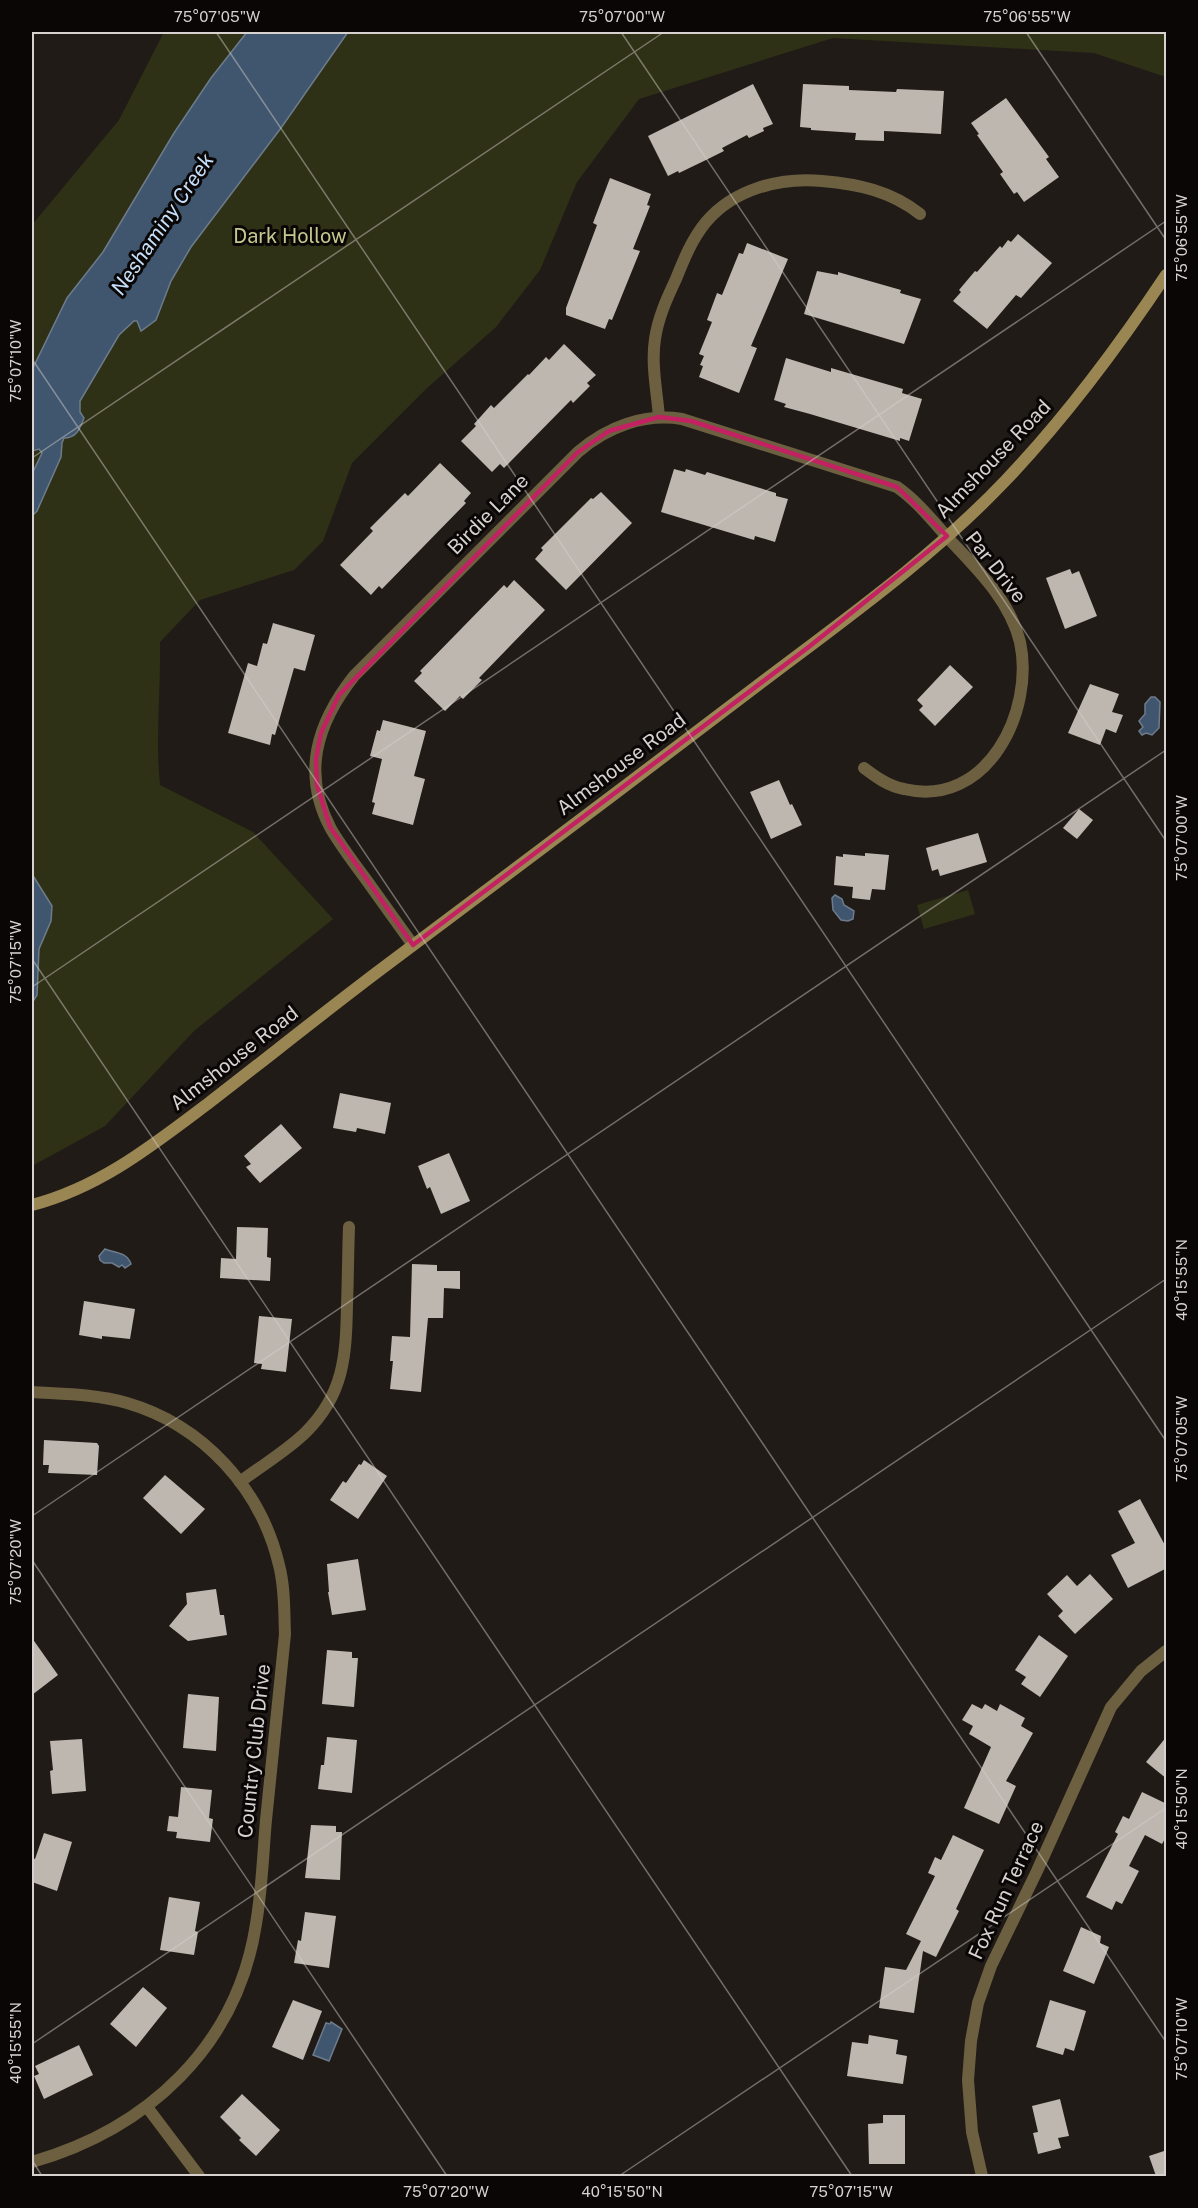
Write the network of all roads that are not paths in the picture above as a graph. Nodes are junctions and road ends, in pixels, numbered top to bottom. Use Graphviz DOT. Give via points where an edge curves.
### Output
graph roads {
  1 [pos="920,214"];
  2 [pos="1167,275"];
  3 [pos="659,417"];
  4 [pos="946,536"];
  5 [pos="864,768"];
  6 [pos="414,945"];
  7 [pos="32,1205"];
  8 [pos="349,1227"];
  9 [pos="32,1392"];
  10 [pos="240,1482"];
  11 [pos="1167,1651"];
  12 [pos="147,2107"];
  13 [pos="32,2162"];
  14 [pos="199,2176"];
  15 [pos="982,2176"];
  1 -- 3 [label="street" via="900,200 862,186 811,180 756,188 720,209 692,243 657,328 654,354"];
  2 -- 4 [label="main road, Almshouse Road" via="1042,440"];
  3 -- 4 [label="street, Birdie Lane" via="691,421 892,484 911,498"];
  3 -- 6 [label="street, Birdie Lane" via="609,431 578,452 354,676 332,706 316,759 324,814 337,839"];
  4 -- 5 [label="street, Par Drive" via="994,591 1016,630 1024,667 1017,714 992,758 974,774 944,789 906,790 880,780"];
  4 -- 6 [label="main road, Almshouse Road" via="783,667"];
  6 -- 7 [label="main road, Almshouse Road" via="128,1163 75,1191"];
  8 -- 10 [label="street" via="346,1348 332,1399 305,1434"];
  9 -- 10 [label="street, Country Club Drive" via="98,1396 155,1413 206,1445"];
  10 -- 12 [label="street, Country Club Drive" via="272,1540 284,1595 285,1634 256,1925 238,1987 219,2026 195,2061"];
  11 -- 15 [label="street, Fox Run Terrace" via="1141,1671 1111,1707 978,2003 968,2080 972,2132"];
  12 -- 13 [label="street, Country Club Drive" via="82,2146"];
  12 -- 14 [label="street"];
}
